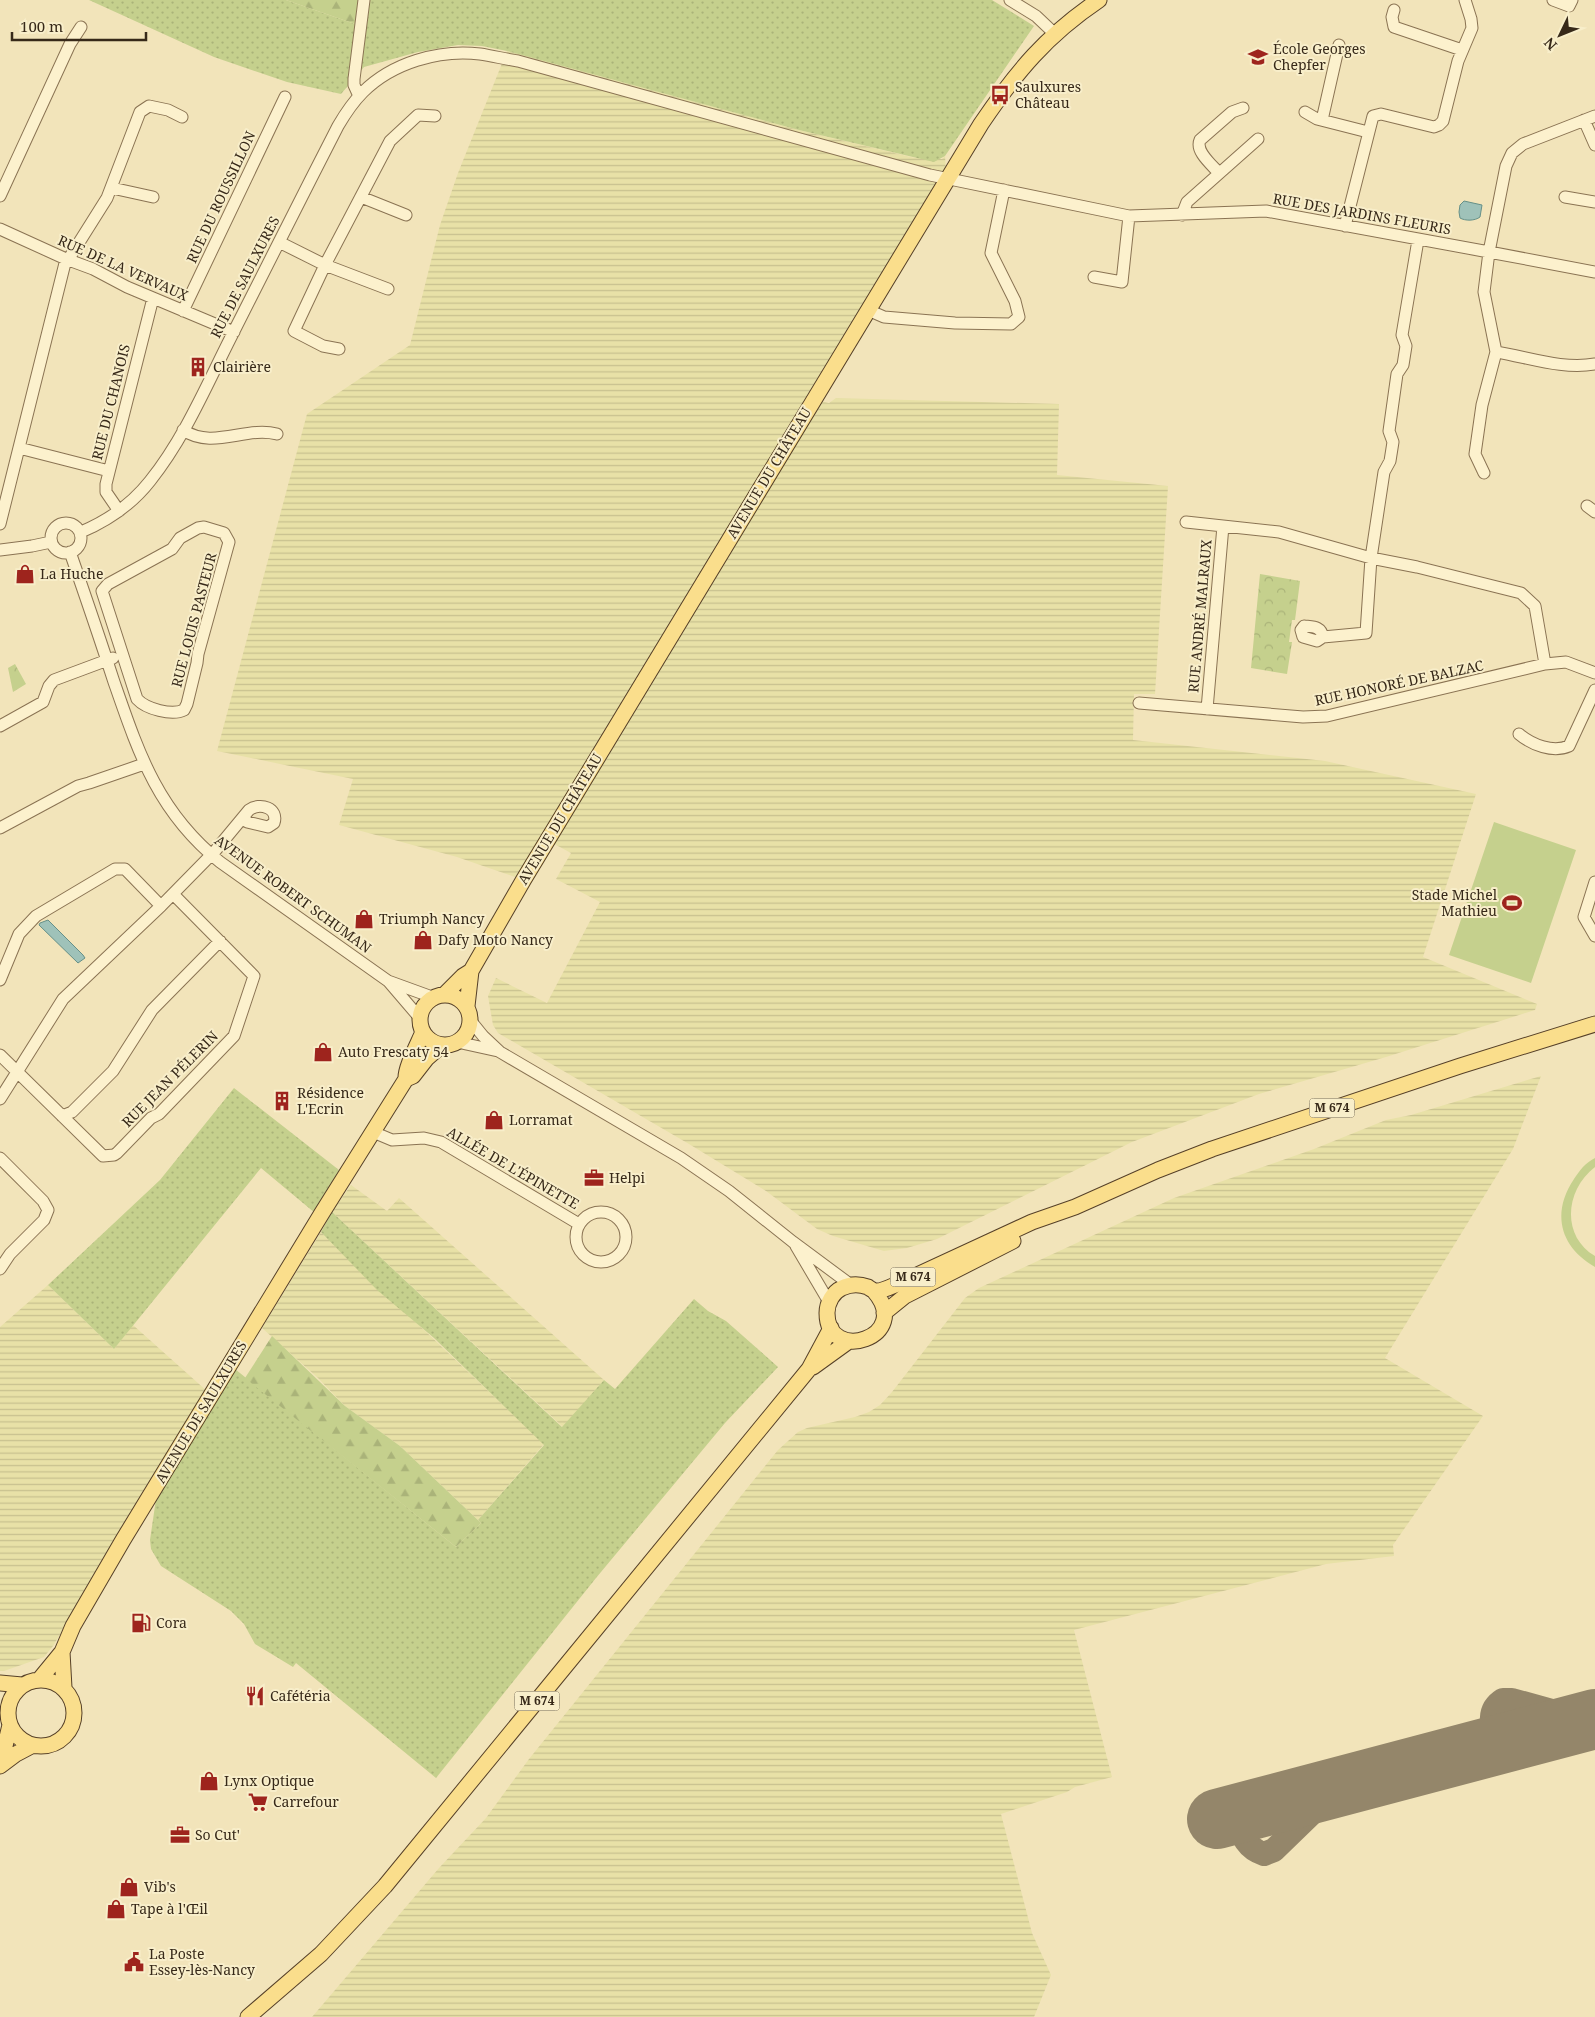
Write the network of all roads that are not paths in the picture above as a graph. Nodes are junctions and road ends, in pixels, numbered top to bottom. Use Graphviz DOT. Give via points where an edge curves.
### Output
graph roads {
  1 [pos="364,0"];
  2 [pos="1010,0"];
  3 [pos="1099,0"];
  4 [pos="1464,0"];
  5 [pos="1554,0"];
  6 [pos="1572,0"];
  7 [pos="1394,10"];
  8 [pos="81,27"];
  9 [pos="1055,34"];
  10 [pos="1339,45"];
  11 [pos="1462,50"];
  12 [pos="499,58"];
  13 [pos="363,92"];
  14 [pos="285,96"];
  15 [pos="1243,108"];
  16 [pos="1305,112"];
  17 [pos="435,116"];
  18 [pos="182,117"];
  19 [pos="1590,118"];
  20 [pos="1322,120"];
  21 [pos="1368,132"];
  22 [pos="1258,139"];
  23 [pos="1595,146"];
  24 [pos="1219,173"];
  25 [pos="949,178"];
  26 [pos="112,188"];
  27 [pos="1004,190"];
  28 [pos="0,196"];
  29 [pos="152,197"];
  30 [pos="362,197"];
  31 [pos="1565,197"];
  32 [pos="1595,202"];
  33 [pos="1182,214"];
  34 [pos="406,215"];
  35 [pos="1129,216"];
  36 [pos="1345,226"];
  37 [pos="0,229"];
  38 [pos="1418,240"];
  39 [pos="279,242"];
  40 [pos="1489,252"];
  41 [pos="67,260"];
  42 [pos="325,265"];
  43 [pos="1595,272"];
  44 [pos="1094,277"];
  45 [pos="388,289"];
  46 [pos="153,298"];
  47 [pos="868,310"];
  48 [pos="183,311"];
  49 [pos="234,332"];
  50 [pos="339,349"];
  51 [pos="1496,352"];
  52 [pos="1595,364"];
  53 [pos="183,430"];
  54 [pos="277,434"];
  55 [pos="19,448"];
  56 [pos="109,471"];
  57 [pos="1484,472"];
  58 [pos="2,505"];
  59 [pos="119,511"];
  60 [pos="1186,522"];
  61 [pos="0,524"];
  62 [pos="1223,526"];
  63 [pos="81,532"];
  64 [pos="51,542"];
  65 [pos="0,550"];
  66 [pos="70,552"];
  67 [pos="1371,558"];
  68 [pos="1323,636"];
  69 [pos="122,655"];
  70 [pos="107,660"];
  71 [pos="1546,664"];
  72 [pos="1595,673"];
  73 [pos="1595,690"];
  74 [pos="1140,703"];
  75 [pos="1207,709"];
  76 [pos="0,726"];
  77 [pos="1519,734"];
  78 [pos="144,764"];
  79 [pos="244,818"];
  80 [pos="0,828"];
  81 [pos="211,855"];
  82 [pos="1595,882"];
  83 [pos="173,894"];
  84 [pos="161,906"];
  85 [pos="1593,933"];
  86 [pos="220,941"];
  87 [pos="471,971"];
  88 [pos="0,980"];
  89 [pos="388,981"];
  90 [pos="439,996"];
  91 [pos="468,1013"];
  92 [pos="419,1017"];
  93 [pos="1595,1024"];
  94 [pos="422,1032"];
  95 [pos="449,1044"];
  96 [pos="500,1052"];
  97 [pos="0,1055"];
  98 [pos="16,1072"];
  99 [pos="406,1078"];
  100 [pos="0,1099"];
  101 [pos="62,1116"];
  102 [pos="373,1132"];
  103 [pos="0,1158"];
  104 [pos="1075,1207"];
  105 [pos="579,1224"];
  106 [pos="793,1242"];
  107 [pos="0,1269"];
  108 [pos="851,1285"];
  109 [pos="874,1291"];
  110 [pos="829,1302"];
  111 [pos="884,1314"];
  112 [pos="831,1328"];
  113 [pos="849,1341"];
  114 [pos="809,1369"];
  115 [pos="62,1652"];
  116 [pos="38,1680"];
  117 [pos="0,1683"];
  118 [pos="22,1685"];
  119 [pos="64,1688"];
  120 [pos="4,1703"];
  121 [pos="10,1725"];
  122 [pos="33,1745"];
  123 [pos="0,1753"];
  124 [pos="0,1766"];
  125 [pos="248,2017"];
  1 -- 13 [label="street" via="354,79 354,88"];
  2 -- 9 [label="street" via="1036,16"];
  3 -- 9 [label="main road, AVENUE DU CHÂTEAU"];
  4 -- 11 [label="street" via="1472,23"];
  5 -- 6 [label="street" via="1569,6"];
  7 -- 11 [label="street" via="1394,27"];
  8 -- 28 [label="street" via="70,44"];
  9 -- 25 [label="main road, AVENUE DU CHÂTEAU" via="1035,52 1006,88"];
  10 -- 20 [label="street"];
  11 -- 21 [label="street" via="1442,124 1430,126 1378,114 1372,118"];
  12 -- 13 [label="street, RUE DE SAULXURES" via="479,54 440,54 413,61 383,76"];
  12 -- 25 [label="street, RUE DES JARDINS FLEURIS"];
  13 -- 39 [label="street, RUE DE SAULXURES" via="338,126"];
  14 -- 48 [label="street, RUE DU ROUSSILLON"];
  15 -- 24 [label="street" via="1232,112 1198,144"];
  16 -- 20 [label="street"];
  17 -- 30 [label="street" via="418,115 390,141"];
  18 -- 26 [label="street" via="159,108 149,106 143,109"];
  19 -- 23 [label="street"];
  19 -- 40 [label="street" via="1522,144 1512,153 1506,166"];
  20 -- 21 [label="street"];
  21 -- 36 [label="street"];
  22 -- 24 [label="street"];
  24 -- 33 [label="street" via="1187,202"];
  25 -- 27 [label="street, RUE DES JARDINS FLEURIS"];
  25 -- 47 [label="main road, AVENUE DU CHÂTEAU"];
  26 -- 29 [label="street"];
  26 -- 41 [label="street"];
  27 -- 35 [label="street, RUE DES JARDINS FLEURIS"];
  27 -- 47 [label="street" via="990,253 1015,301 1019,317 1011,324 955,323 884,317"];
  30 -- 34 [label="street"];
  30 -- 42 [label="street"];
  31 -- 32 [label="street"];
  33 -- 35 [label="street, RUE DES JARDINS FLEURIS"];
  33 -- 36 [label="street, RUE DES JARDINS FLEURIS" via="1266,211"];
  35 -- 44 [label="street" via="1122,282"];
  36 -- 38 [label="street, RUE DES JARDINS FLEURIS"];
  37 -- 41 [label="street, RUE DE LA VERVAUX"];
  38 -- 40 [label="street, RUE DES JARDINS FLEURIS"];
  38 -- 67 [label="street" via="1402,335 1406,346 1403,366 1397,374 1389,431 1393,442 1390,461 1384,472"];
  39 -- 42 [label="street"];
  39 -- 49 [label="street, RUE DE SAULXURES"];
  40 -- 43 [label="street, RUE DES JARDINS FLEURIS"];
  40 -- 51 [label="street" via="1484,292"];
  41 -- 46 [label="street, RUE DE LA VERVAUX"];
  41 -- 55 [label="street"];
  42 -- 45 [label="street"];
  42 -- 50 [label="street" via="294,331 324,346"];
  46 -- 48 [label="street, RUE DE LA VERVAUX"];
  46 -- 56 [label="street, RUE DU CHANOIS"];
  47 -- 87 [label="main road, AVENUE DU CHÂTEAU"];
  48 -- 49 [label="street, RUE DE LA VERVAUX"];
  49 -- 53 [label="street, RUE DE SAULXURES"];
  51 -- 52 [label="street" via="1562,364"];
  51 -- 57 [label="street" via="1474,454"];
  53 -- 54 [label="street" via="195,438"];
  53 -- 59 [label="street, RUE DE SAULXURES" via="169,456 149,482"];
  55 -- 56 [label="street"];
  55 -- 58 [label="street"];
  56 -- 59 [label="street, RUE DU CHANOIS" via="106,492"];
  58 -- 61 [label="street"];
  59 -- 63 [label="street, RUE DE SAULXURES"];
  60 -- 62 [label="street"];
  62 -- 67 [label="street" via="1279,532"];
  62 -- 75 [label="street, RUE ANDRÉ MALRAUX"];
  63 -- 64 [label="street" via="74,524 60,523 53,530"];
  63 -- 66 [label="street" via="80,544"];
  64 -- 65 [label="street"];
  64 -- 66 [label="street" via="59,552"];
  66 -- 70 [label="street, AVENUE ROBERT SCHUMAN"];
  67 -- 68 [label="street" via="1366,633"];
  67 -- 71 [label="street" via="1521,593 1535,606"];
  69 -- 69 [label="street, RUE LOUIS PASTEUR" via="140,702 173,712 184,710 228,547 229,538 224,533 198,528 180,538 172,549 105,586 102,593"];
  69 -- 70 [label="street"];
  70 -- 76 [label="street" via="54,680 43,702"];
  70 -- 78 [label="street, AVENUE ROBERT SCHUMAN"];
  71 -- 72 [label="street, RUE HONORÉ DE BALZAC" via="1566,662"];
  71 -- 75 [label="street, RUE HONORÉ DE BALZAC" via="1327,716 1303,718"];
  73 -- 77 [label="street" via="1569,746 1559,750 1528,742"];
  74 -- 75 [label="street, RUE HONORÉ DE BALZAC"];
  78 -- 80 [label="street" via="78,786"];
  78 -- 81 [label="street, AVENUE ROBERT SCHUMAN" via="170,809"];
  79 -- 81 [label="street"];
  81 -- 83 [label="street"];
  81 -- 89 [label="street, AVENUE ROBERT SCHUMAN"];
  82 -- 85 [label="street" via="1584,910 1585,921"];
  83 -- 84 [label="street"];
  83 -- 86 [label="street, RUE JEAN PÉLERIN"];
  84 -- 88 [label="street" via="125,869 111,871 36,916 19,934"];
  84 -- 98 [label="street" via="63,999"];
  86 -- 101 [label="street" via="152,1010 113,1071 72,1112"];
  86 -- 101 [label="street, RUE JEAN PÉLERIN" via="254,976 234,1036 228,1044 114,1156 103,1156"];
  87 -- 90 [label="main road, AVENUE DU CHÂTEAU"];
  87 -- 91 [label="main road, AVENUE DU CHÂTEAU"];
  89 -- 90 [label="street, AVENUE ROBERT SCHUMAN"];
  89 -- 92 [label="street, AVENUE ROBERT SCHUMAN"];
  90 -- 91 [label="main road" via="454,996"];
  90 -- 92 [label="main road" via="426,1002"];
  91 -- 95 [label="main road" via="468,1031"];
  91 -- 96 [label="street" via="483,1036"];
  92 -- 94 [label="main road"];
  93 -- 104 [label="main road, M 674" via="1424,1077 1230,1143 1158,1170"];
  94 -- 95 [label="main road" via="434,1043"];
  94 -- 99 [label="main road" via="405,1072"];
  95 -- 96 [label="street"];
  95 -- 99 [label="main road" via="427,1058 413,1076"];
  96 -- 106 [label="street" via="681,1158 730,1191"];
  97 -- 98 [label="street, RUE JEAN PÉLERIN"];
  98 -- 100 [label="street"];
  98 -- 101 [label="street, RUE JEAN PÉLERIN"];
  99 -- 102 [label="main road"];
  102 -- 105 [label="street, ALLÉE DE L'ÉPINETTE" via="392,1140 424,1138 441,1142"];
  102 -- 115 [label="main road, AVENUE DE SAULXURES" via="123,1540 73,1626"];
  103 -- 107 [label="street" via="48,1210 44,1220 10,1254"];
  104 -- 109 [label="main road, M 674" via="1032,1222 900,1283"];
  104 -- 111 [label="main road, M 674" via="905,1296"];
  105 -- 105 [label="street, ALLÉE DE L'ÉPINETTE" via="596,1212 615,1216 626,1233 621,1253 610,1261 589,1260 576,1244"];
  106 -- 108 [label="street"];
  106 -- 110 [label="street"];
  108 -- 109 [label="main road"];
  108 -- 110 [label="main road" via="834,1294"];
  109 -- 111 [label="main road" via="883,1305"];
  110 -- 112 [label="main road" via="827,1311"];
  111 -- 113 [label="main road" via="877,1332 864,1340"];
  112 -- 113 [label="main road"];
  112 -- 114 [label="main road, M 674"];
  113 -- 114 [label="main road, M 674"];
  114 -- 125 [label="main road, M 674" via="385,1886 321,1954"];
  115 -- 116 [label="main road"];
  115 -- 119 [label="main road"];
  116 -- 118 [label="main road"];
  116 -- 119 [label="main road" via="52,1681"];
  117 -- 118 [label="main road"];
  118 -- 120 [label="main road"];
  119 -- 122 [label="main road" via="74,1708 72,1726 60,1741"];
  120 -- 121 [label="main road"];
  121 -- 122 [label="main road" via="24,1741"];
  121 -- 123 [label="main road" via="8,1740"];
  122 -- 124 [label="main road"];
}
